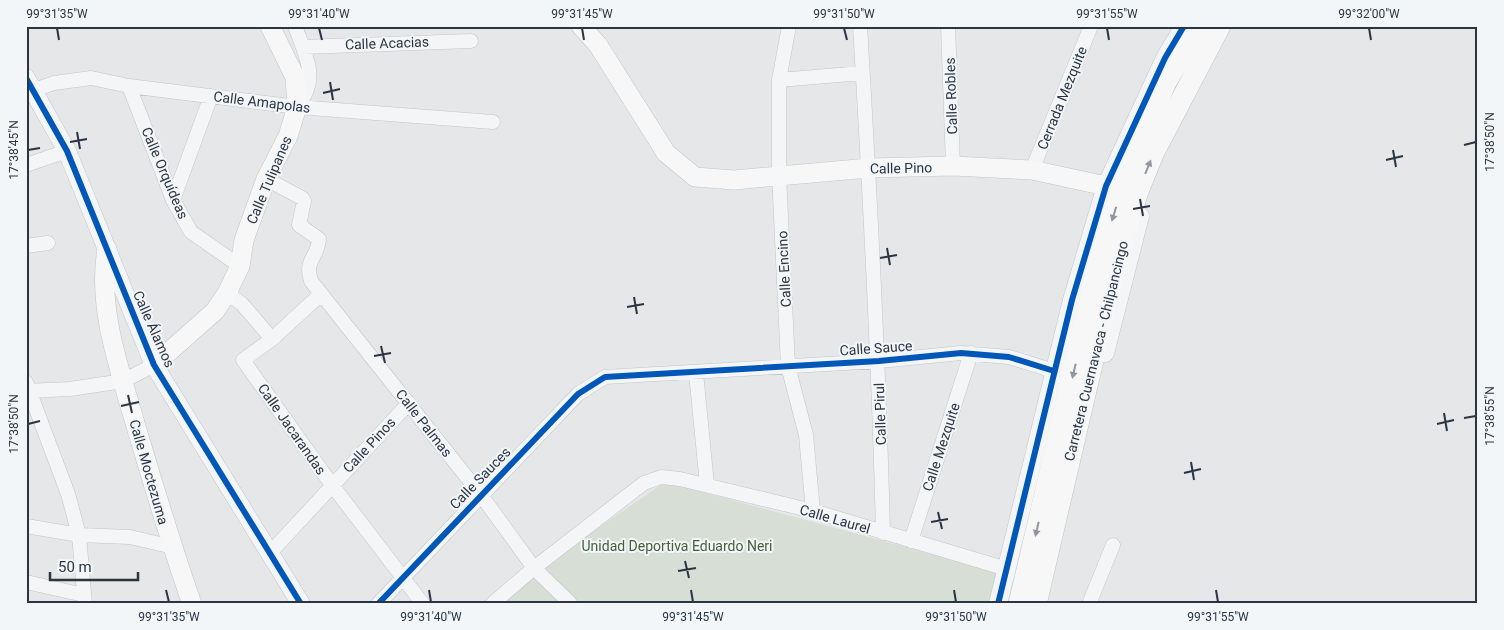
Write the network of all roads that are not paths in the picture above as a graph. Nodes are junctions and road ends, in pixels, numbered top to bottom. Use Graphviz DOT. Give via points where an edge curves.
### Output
graph roads {
  1 [pos="270,26"];
  2 [pos="295,26"];
  3 [pos="582,26"];
  4 [pos="789,26"];
  5 [pos="860,26"];
  6 [pos="948,26"];
  7 [pos="1091,26"];
  8 [pos="1184,26"];
  9 [pos="1199,26"];
  10 [pos="1220,26"];
  11 [pos="471,41"];
  12 [pos="303,46"];
  13 [pos="862,73"];
  14 [pos="779,80"];
  15 [pos="30,84"];
  16 [pos="129,86"];
  17 [pos="211,96"];
  18 [pos="297,107"];
  19 [pos="493,122"];
  20 [pos="67,151"];
  21 [pos="26,166"];
  22 [pos="953,166"];
  23 [pos="870,168"];
  24 [pos="1032,170"];
  25 [pos="779,174"];
  26 [pos="266,178"];
  27 [pos="1106,186"];
  28 [pos="1138,191"];
  29 [pos="173,200"];
  30 [pos="48,243"];
  31 [pos="26,246"];
  32 [pos="107,249"];
  33 [pos="240,266"];
  34 [pos="227,293"];
  35 [pos="321,294"];
  36 [pos="272,339"];
  37 [pos="971,353"];
  38 [pos="879,361"];
  39 [pos="154,365"];
  40 [pos="788,366"];
  41 [pos="1054,371"];
  42 [pos="696,373"];
  43 [pos="605,377"];
  44 [pos="123,381"];
  45 [pos="28,388"];
  46 [pos="408,403"];
  47 [pos="332,485"];
  48 [pos="707,485"];
  49 [pos="481,495"];
  50 [pos="814,511"];
  51 [pos="26,526"];
  52 [pos="884,533"];
  53 [pos="79,535"];
  54 [pos="911,541"];
  55 [pos="1113,545"];
  56 [pos="173,547"];
  57 [pos="269,554"];
  58 [pos="534,568"];
  59 [pos="1007,569"];
  60 [pos="403,577"];
  61 [pos="26,582"];
  62 [pos="84,599"];
  63 [pos="570,603"];
  64 [pos="192,604"];
  65 [pos="301,604"];
  66 [pos="378,604"];
  67 [pos="423,604"];
  68 [pos="492,604"];
  69 [pos="998,604"];
  70 [pos="1019,604"];
  71 [pos="1036,604"];
  72 [pos="1044,604"];
  73 [pos="1088,604"];
  1 -- 18 [label="main road, Calle Tulipanes" via="295,77"];
  2 -- 12 [label="street"];
  3 -- 25 [label="main road, Calle Pino" via="598,45 666,153 695,177 734,180"];
  4 -- 14 [label="street, Calle Encino"];
  5 -- 13 [label="street, Calle Pirul"];
  6 -- 22 [label="street, Calle Robles"];
  7 -- 24 [label="street, Cerrada Mezquite"];
  8 -- 27 [label="street" via="1164,58"];
  9 -- 70 [label="main road, Carretera Cuernavaca - Chilpancingo, one-way" via="1166,82 1128,170 1100,260"];
  28 -- 10 [label="main road, Carretera Cuernavaca - Chilpancingo, one-way" via="1153,154"];
  11 -- 12 [label="street, Calle Acacias"];
  12 -- 18 [label="street" via="311,70 307,95"];
  13 -- 14 [label="street"];
  13 -- 23 [label="street, Calle Pirul"];
  14 -- 25 [label="street, Calle Encino"];
  15 -- 16 [label="street, Calle Amapolas" via="91,78"];
  15 -- 20 [label="street, Calle Álamos"];
  16 -- 17 [label="street, Calle Amapolas"];
  16 -- 29 [label="street, Calle Orquídeas"];
  17 -- 18 [label="street, Calle Amapolas"];
  17 -- 29 [label="street"];
  18 -- 19 [label="street, Calle Amapolas"];
  18 -- 26 [label="main road, Calle Tulipanes" via="288,136"];
  20 -- 21 [label="street"];
  20 -- 32 [label="street, Calle Álamos"];
  22 -- 23 [label="main road, Calle Pino"];
  22 -- 24 [label="main road, Calle Pino"];
  23 -- 25 [label="main road, Calle Pino"];
  23 -- 38 [label="street, Calle Pirul"];
  24 -- 27 [label="main road, Calle Pino"];
  25 -- 40 [label="street, Calle Encino"];
  26 -- 33 [label="main road, Calle Tulipanes" via="244,240"];
  26 -- 35 [label="street, Calle Palmas" via="304,201 299,225 319,239 307,269"];
  27 -- 41 [label="street"];
  28 -- 71 [label="main road, Carretera Cuernavaca - Chilpancingo" via="1114,266"];
  28 -- 72 [label="street" via="1142,211"];
  29 -- 33 [label="street, Calle Orquídeas" via="191,232"];
  30 -- 31 [label="street"];
  32 -- 39 [label="street, Calle Álamos"];
  32 -- 44 [label="main road, Calle Moctezuma" via="103,274 108,318"];
  33 -- 34 [label="main road, Calle Tulipanes"];
  34 -- 36 [label="street" via="242,304"];
  34 -- 39 [label="main road, Calle Tulipanes" via="215,311"];
  35 -- 36 [label="street"];
  35 -- 46 [label="street, Calle Palmas"];
  36 -- 47 [label="street, Calle Jacarandas" via="243,360"];
  37 -- 38 [label="street, Calle Sauce"];
  37 -- 41 [label="street, Calle Sauce" via="1009,357"];
  37 -- 54 [label="street, Calle Mezquite"];
  38 -- 40 [label="street, Calle Sauce"];
  38 -- 52 [label="street, Calle Pirul"];
  39 -- 44 [label="street"];
  39 -- 57 [label="street, Calle Álamos"];
  40 -- 42 [label="street, Calle Sauce"];
  40 -- 50 [label="street, Calle Encino" via="806,435"];
  41 -- 59 [label="street"];
  42 -- 43 [label="street, Calle Sauce"];
  42 -- 48 [label="street"];
  43 -- 49 [label="street, Calle Sauces" via="578,394"];
  44 -- 45 [label="street" via="70,389"];
  44 -- 56 [label="main road, Calle Moctezuma"];
  45 -- 53 [label="street" via="68,494"];
  46 -- 47 [label="street, Calle Pinos"];
  46 -- 49 [label="street, Calle Palmas"];
  47 -- 57 [label="street, Calle Pinos"];
  47 -- 60 [label="street, Calle Jacarandas"];
  48 -- 50 [label="street, Calle Laurel"];
  48 -- 58 [label="street, Calle Laurel" via="661,477 644,484"];
  49 -- 58 [label="street, Calle Palmas"];
  49 -- 60 [label="street, Calle Sauces"];
  50 -- 52 [label="street, Calle Laurel"];
  51 -- 53 [label="street"];
  52 -- 54 [label="street, Calle Laurel"];
  53 -- 56 [label="street" via="130,538"];
  53 -- 62 [label="street"];
  54 -- 59 [label="street, Calle Laurel"];
  55 -- 73 [label="street"];
  56 -- 64 [label="main road, Calle Moctezuma"];
  57 -- 65 [label="street, Calle Álamos"];
  58 -- 63 [label="street, Calle Palmas"];
  58 -- 68 [label="street"];
  59 -- 69 [label="street"];
  60 -- 66 [label="street, Calle Sauces"];
  60 -- 67 [label="street, Calle Jacarandas"];
  61 -- 62 [label="street"];
}
